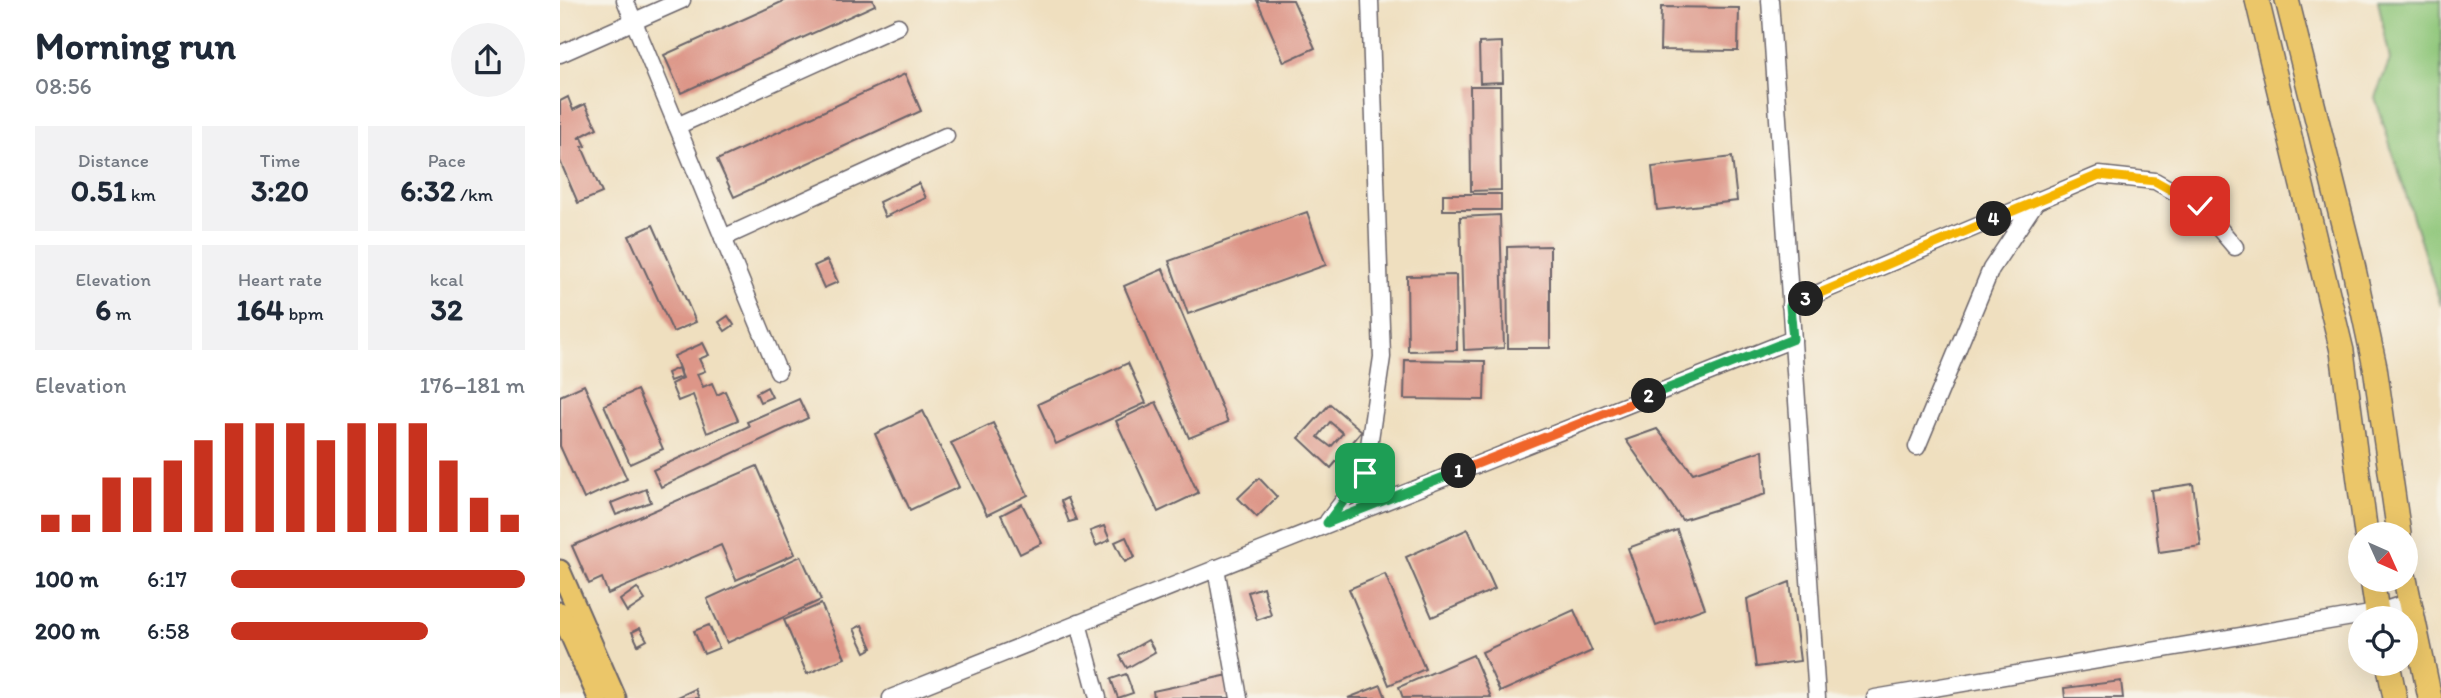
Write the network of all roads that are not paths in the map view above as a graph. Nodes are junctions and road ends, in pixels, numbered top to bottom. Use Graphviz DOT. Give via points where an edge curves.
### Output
graph roads {
  1 [pos="625,0"];
  2 [pos="682,0"];
  3 [pos="1370,0"];
  4 [pos="1770,0"];
  5 [pos="2256,0"];
  6 [pos="2287,0"];
  7 [pos="634,22"];
  8 [pos="898,26"];
  9 [pos="560,54"];
  10 [pos="677,126"];
  11 [pos="946,136"];
  12 [pos="2037,200"];
  13 [pos="723,238"];
  14 [pos="2235,247"];
  15 [pos="1790,306"];
  16 [pos="1793,339"];
  17 [pos="778,371"];
  18 [pos="1917,447"];
  19 [pos="2364,522"];
  20 [pos="2397,522"];
  21 [pos="1327,523"];
  22 [pos="1216,568"];
  23 [pos="560,570"];
  24 [pos="2407,592"];
  25 [pos="2409,602"];
  26 [pos="2399,606"];
  27 [pos="560,612"];
  28 [pos="2348,620"];
  29 [pos="1078,623"];
  30 [pos="2391,676"];
  31 [pos="598,698"];
  32 [pos="616,698"];
  33 [pos="891,698"];
  34 [pos="1098,698"];
  35 [pos="1240,698"];
  36 [pos="1817,698"];
  37 [pos="1875,698"];
  38 [pos="2395,698"];
  39 [pos="2430,698"];
  1 -- 7 [label="street"];
  2 -- 7 [label="street"];
  3 -- 21 [label="street" via="1382,357 1365,473"];
  4 -- 15 [label="street"];
  5 -- 19 [label="highway" via="2343,351"];
  6 -- 20 [label="highway" via="2375,367"];
  7 -- 9 [label="street"];
  7 -- 10 [label="street"];
  8 -- 10 [label="street"];
  10 -- 13 [label="street"];
  11 -- 13 [label="street"];
  12 -- 14 [label="street" via="2099,175 2155,181 2200,206"];
  12 -- 15 [label="street"];
  12 -- 18 [label="street" via="1991,269"];
  13 -- 17 [label="street"];
  15 -- 16 [label="street"];
  16 -- 21 [label="street"];
  16 -- 36 [label="street"];
  21 -- 22 [label="street"];
  22 -- 29 [label="street"];
  22 -- 35 [label="street"];
  23 -- 32 [label="main road"];
  24 -- 25 [label="highway"];
  25 -- 26 [label="street"];
  25 -- 39 [label="highway"];
  27 -- 31 [label="main road"];
  28 -- 37 [label="street"];
  29 -- 33 [label="street"];
  29 -- 34 [label="street"];
  30 -- 38 [label="highway"];
}
